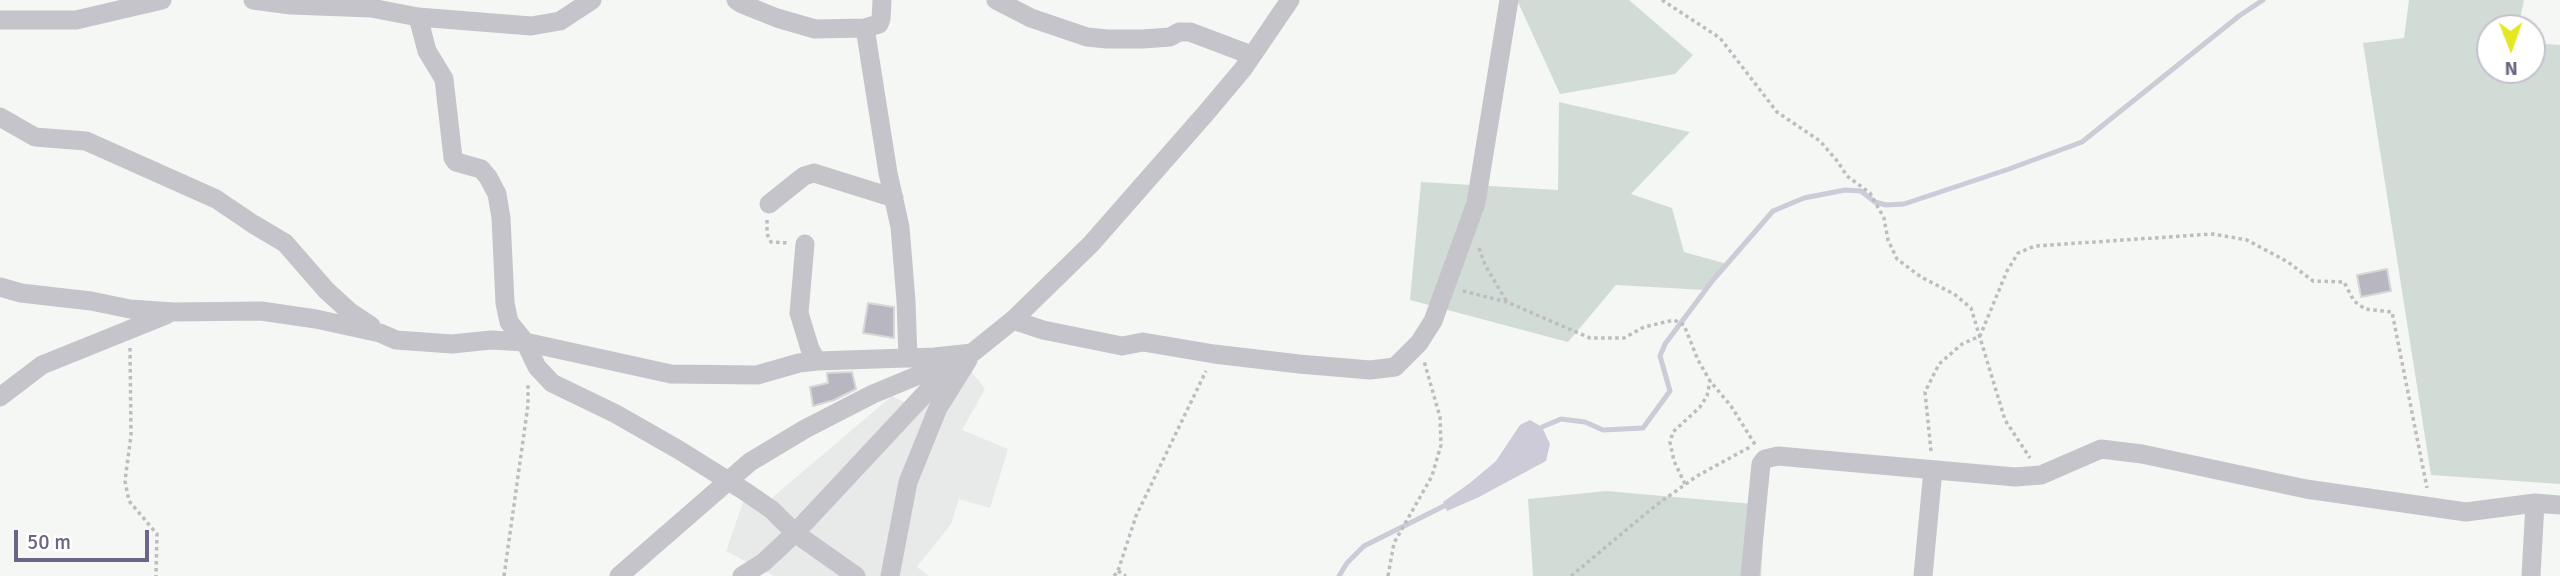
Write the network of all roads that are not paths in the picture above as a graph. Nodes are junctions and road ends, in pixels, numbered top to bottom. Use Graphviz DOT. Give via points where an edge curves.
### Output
graph roads {
  1 [pos="162,0"];
  2 [pos="253,0"];
  3 [pos="592,0"];
  4 [pos="736,0"];
  5 [pos="881,0"];
  6 [pos="996,0"];
  7 [pos="1290,0"];
  8 [pos="1509,0"];
  9 [pos="418,17"];
  10 [pos="0,20"];
  11 [pos="865,28"];
  12 [pos="1251,55"];
  13 [pos="0,117"];
  14 [pos="894,198"];
  15 [pos="769,204"];
  16 [pos="805,244"];
  17 [pos="0,287"];
  18 [pos="174,312"];
  19 [pos="1013,320"];
  20 [pos="380,333"];
  21 [pos="525,342"];
  22 [pos="964,357"];
  23 [pos="908,358"];
  24 [pos="817,361"];
  25 [pos="0,397"];
  26 [pos="1933,470"];
  27 [pos="728,481"];
  28 [pos="2535,503"];
  29 [pos="2560,505"];
  30 [pos="795,533"];
  31 [pos="619,576"];
  32 [pos="742,576"];
  33 [pos="856,576"];
  34 [pos="890,576"];
  35 [pos="1751,576"];
  36 [pos="1923,576"];
  37 [pos="2531,576"];
  1 -- 10 [label="street" via="76,20"];
  2 -- 9 [label="street" via="371,8"];
  3 -- 9 [label="street" via="560,21 531,26"];
  4 -- 11 [label="street" via="815,29"];
  5 -- 11 [label="street" via="881,19"];
  6 -- 12 [label="street" via="1087,37 1143,39 1191,32"];
  7 -- 12 [label="street"];
  8 -- 19 [label="street" via="1476,203 1433,321 1395,367 1370,370 1143,342 1122,346"];
  9 -- 21 [label="street" via="428,51 444,79 453,158 481,169 497,194 505,303 509,322"];
  11 -- 14 [label="street"];
  12 -- 19 [label="street" via="1091,244"];
  13 -- 20 [label="street" via="35,137 86,141 216,199 285,243 350,312"];
  14 -- 15 [label="street" via="814,173"];
  14 -- 23 [label="street"];
  16 -- 24 [label="street" via="799,313"];
  17 -- 18 [label="street"];
  18 -- 20 [label="street" via="261,311"];
  18 -- 25 [label="street" via="42,365"];
  19 -- 22 [label="street"];
  20 -- 21 [label="street" via="396,340 452,345"];
  21 -- 24 [label="street" via="671,374 757,375"];
  21 -- 27 [label="street" via="537,367 552,383 616,414"];
  22 -- 23 [label="street"];
  22 -- 27 [label="street" via="873,394 805,429"];
  22 -- 30 [label="street"];
  22 -- 34 [label="street" via="908,482"];
  23 -- 24 [label="street"];
  26 -- 28 [label="street" via="2041,475 2101,449 2306,489 2466,512"];
  26 -- 35 [label="street" via="1817,462 1760,452"];
  26 -- 36 [label="street"];
  27 -- 30 [label="street" via="772,510"];
  27 -- 31 [label="street"];
  28 -- 29 [label="street"];
  28 -- 37 [label="street"];
  30 -- 32 [label="street"];
  30 -- 33 [label="street"];
}
